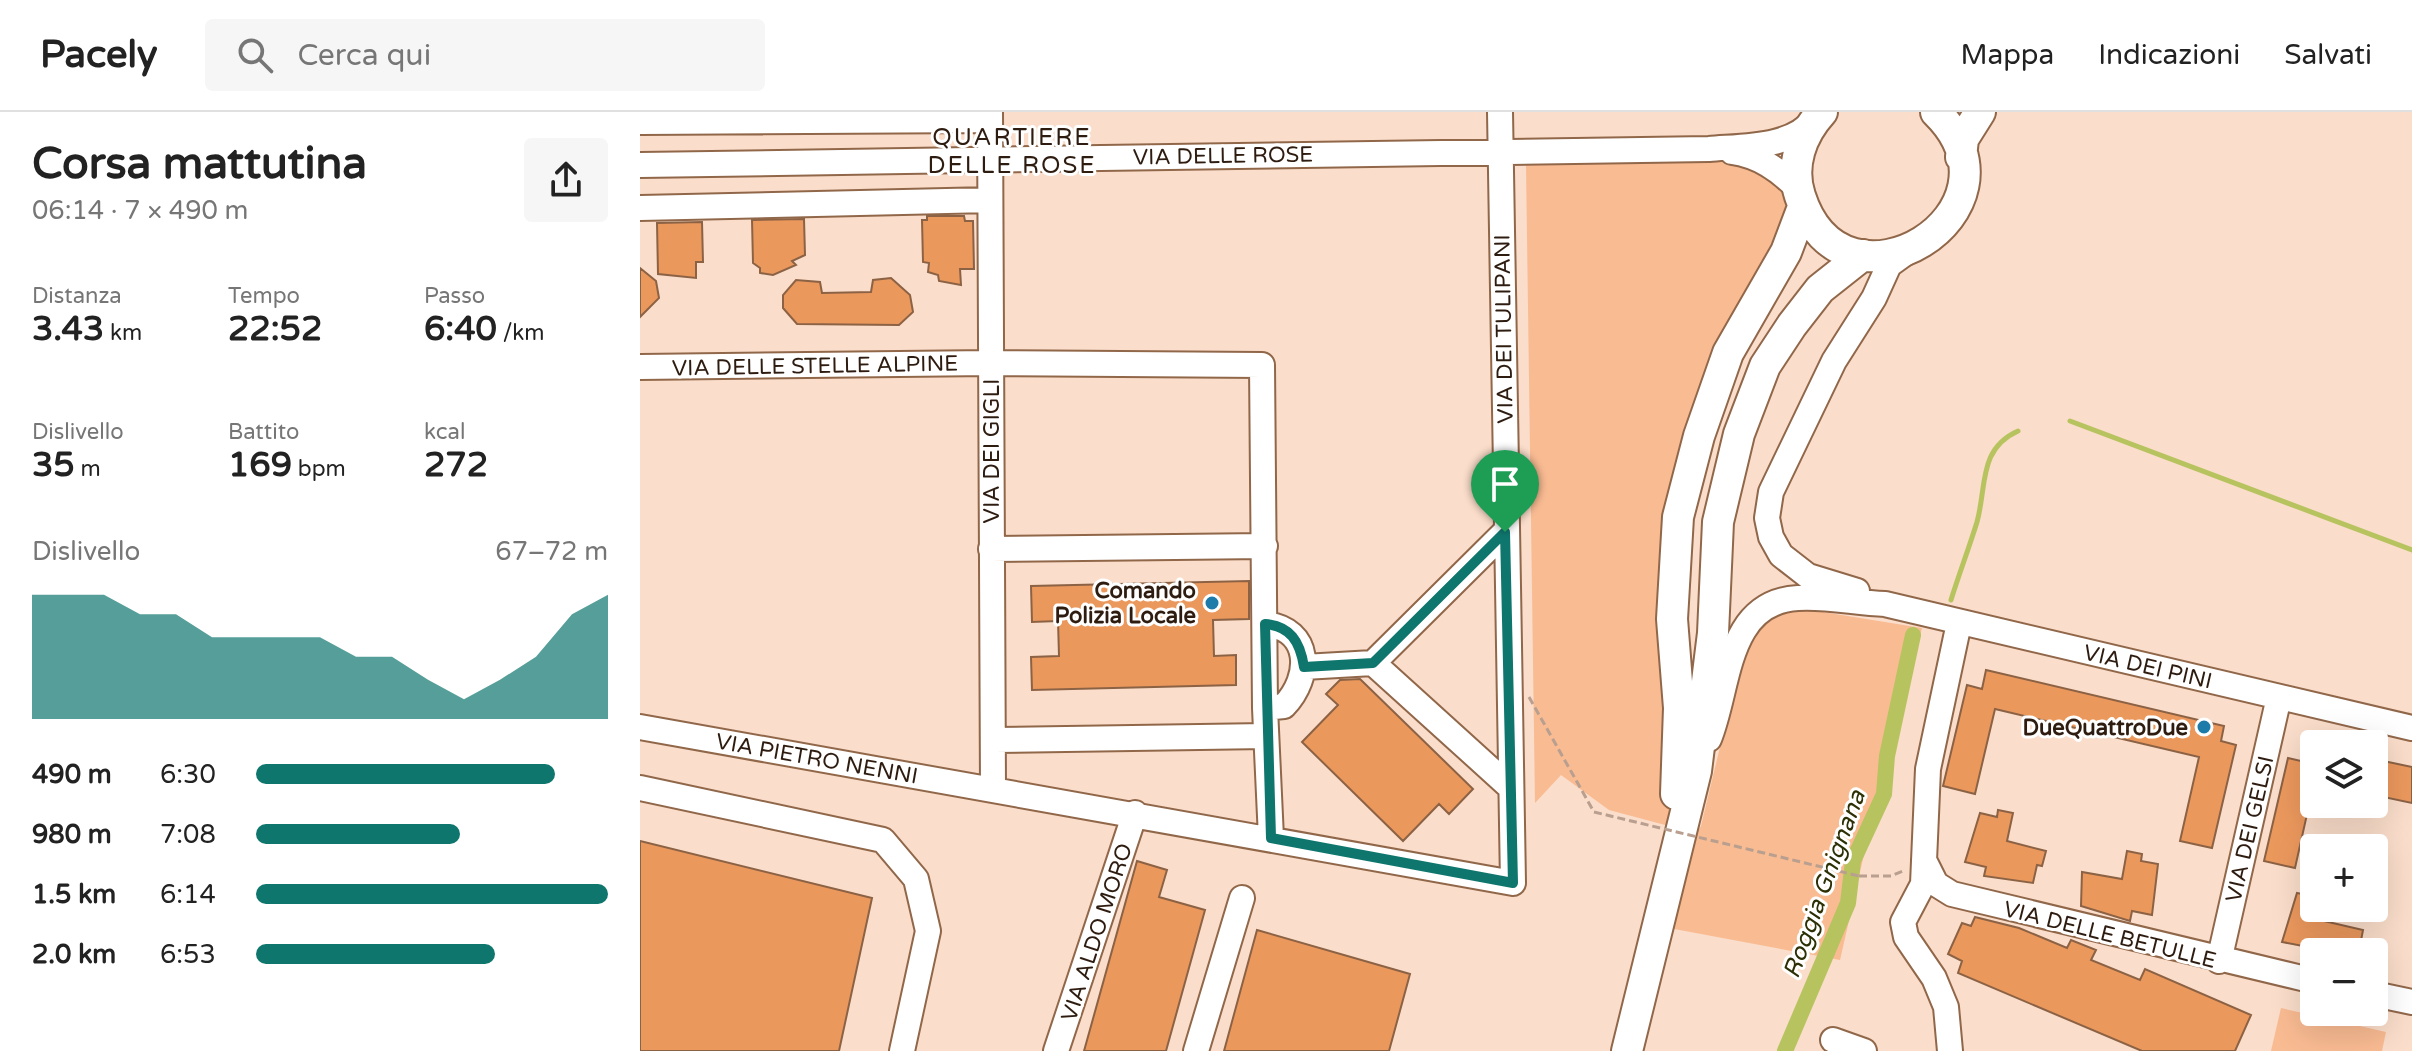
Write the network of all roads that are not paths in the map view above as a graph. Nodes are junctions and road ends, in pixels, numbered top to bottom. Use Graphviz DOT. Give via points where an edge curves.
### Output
graph roads {
  1 [pos="1500,112"];
  2 [pos="1936,112"];
  3 [pos="1980,112"];
  4 [pos="990,116"];
  5 [pos="1817,116"];
  6 [pos="640,122"];
  7 [pos="1709,149"];
  8 [pos="1501,150"];
  9 [pos="1961,157"];
  10 [pos="990,160"];
  11 [pos="640,165"];
  12 [pos="1800,198"];
  13 [pos="990,200"];
  14 [pos="640,208"];
  15 [pos="1907,252"];
  16 [pos="1863,255"];
  17 [pos="990,363"];
  18 [pos="640,367"];
  19 [pos="1505,532"];
  20 [pos="1265,546"];
  21 [pos="991,549"];
  22 [pos="1815,597"];
  23 [pos="1885,604"];
  24 [pos="1959,623"];
  25 [pos="1265,624"];
  26 [pos="1373,663"];
  27 [pos="1304,667"];
  28 [pos="2279,697"];
  29 [pos="1265,708"];
  30 [pos="640,727"];
  31 [pos="2412,728"];
  32 [pos="1266,736"];
  33 [pos="995,740"];
  34 [pos="1696,771"];
  35 [pos="1510,787"];
  36 [pos="640,788"];
  37 [pos="993,789"];
  38 [pos="1135,813"];
  39 [pos="1271,838"];
  40 [pos="1924,860"];
  41 [pos="1513,883"];
  42 [pos="1666,885"];
  43 [pos="1242,898"];
  44 [pos="2219,961"];
  45 [pos="2300,978"];
  46 [pos="2388,997"];
  47 [pos="2412,1002"];
  48 [pos="1833,1040"];
  49 [pos="902,1051"];
  50 [pos="1056,1051"];
  51 [pos="1196,1051"];
  52 [pos="1627,1051"];
  53 [pos="1864,1051"];
  54 [pos="1950,1051"];
  1 -- 8 [label="street, VIA DEI TULIPANI"];
  2 -- 9 [label="main road" via="1949,127"];
  3 -- 9 [label="main road" via="1963,139"];
  4 -- 6 [label="street"];
  4 -- 10 [label="street, VIA DEI GIGLI"];
  5 -- 7 [label="street, VIA DELLE ROSE" via="1776,141"];
  5 -- 12 [label="main road" via="1799,147"];
  7 -- 8 [label="street, VIA DELLE ROSE"];
  7 -- 12 [label="street, VIA DELLE ROSE" via="1761,160 1780,171"];
  8 -- 10 [label="street, VIA DELLE ROSE"];
  8 -- 19 [label="street, VIA DEI TULIPANI"];
  9 -- 15 [label="main road" via="1961,189 1953,211 1938,232"];
  10 -- 11 [label="street, VIA DELLE ROSE"];
  10 -- 13 [label="street, VIA DEI GIGLI"];
  12 -- 16 [label="main road" via="1824,235"];
  12 -- 42 [label="main road" via="1786,252 1728,353 1678,517 1672,619 1679,708 1677,789"];
  13 -- 14 [label="street"];
  13 -- 17 [label="street, VIA DEI GIGLI"];
  15 -- 16 [label="main road"];
  15 -- 23 [label="street, VIA DEI PINI" via="1889,265 1815,395 1771,492 1767,518 1771,537 1791,566"];
  16 -- 22 [label="street" via="1862,298 1790,418 1759,500 1759,520 1770,552 1783,571"];
  16 -- 34 [label="main road" via="1820,289 1792,325 1765,366 1739,434 1718,522 1713,633"];
  17 -- 18 [label="street, VIA DELLE STELLE ALPINE"];
  17 -- 20 [label="street, VIA DELLE STELLE ALPINE" via="1262,365"];
  17 -- 21 [label="street, VIA DEI GIGLI"];
  19 -- 26 [label="street"];
  19 -- 35 [label="street, VIA DEI TULIPANI"];
  20 -- 21 [label="street"];
  20 -- 25 [label="street"];
  21 -- 33 [label="street, VIA DEI GIGLI"];
  22 -- 23 [label="street, VIA DEI PINI"];
  22 -- 34 [label="street, VIA DEI PINI" via="1779,600 1752,616 1734,649 1713,731"];
  23 -- 24 [label="street, VIA DEI PINI"];
  24 -- 28 [label="street, VIA DEI PINI"];
  24 -- 40 [label="street" via="1928,769"];
  25 -- 27 [label="street" via="1282,626 1294,636"];
  25 -- 29 [label="street"];
  26 -- 27 [label="street"];
  26 -- 35 [label="street"];
  27 -- 29 [label="street" via="1290,700"];
  28 -- 31 [label="street, VIA DEI PINI"];
  28 -- 44 [label="street, VIA DEI GELSI"];
  29 -- 32 [label="street"];
  30 -- 37 [label="street, VIA PIETRO NENNI"];
  32 -- 33 [label="street"];
  32 -- 39 [label="street"];
  33 -- 37 [label="street, VIA DEI GIGLI"];
  34 -- 42 [label="main road"];
  35 -- 41 [label="street, VIA DEI TULIPANI"];
  36 -- 49 [label="street" via="883,840 916,879 928,931"];
  37 -- 38 [label="street, VIA PIETRO NENNI"];
  38 -- 39 [label="street, VIA PIETRO NENNI"];
  38 -- 50 [label="street, VIA ALDO MORO"];
  39 -- 41 [label="street, VIA PIETRO NENNI"];
  40 -- 44 [label="street, VIA DELLE BETULLE" via="1936,884 1952,894"];
  40 -- 54 [label="street" via="1923,884 1903,922 1915,956 1934,978 1946,1007"];
  42 -- 52 [label="main road"];
  43 -- 51 [label="street"];
  44 -- 45 [label="street, VIA DELLE BETULLE"];
  46 -- 47 [label="street"];
  48 -- 53 [label="street"];
}
